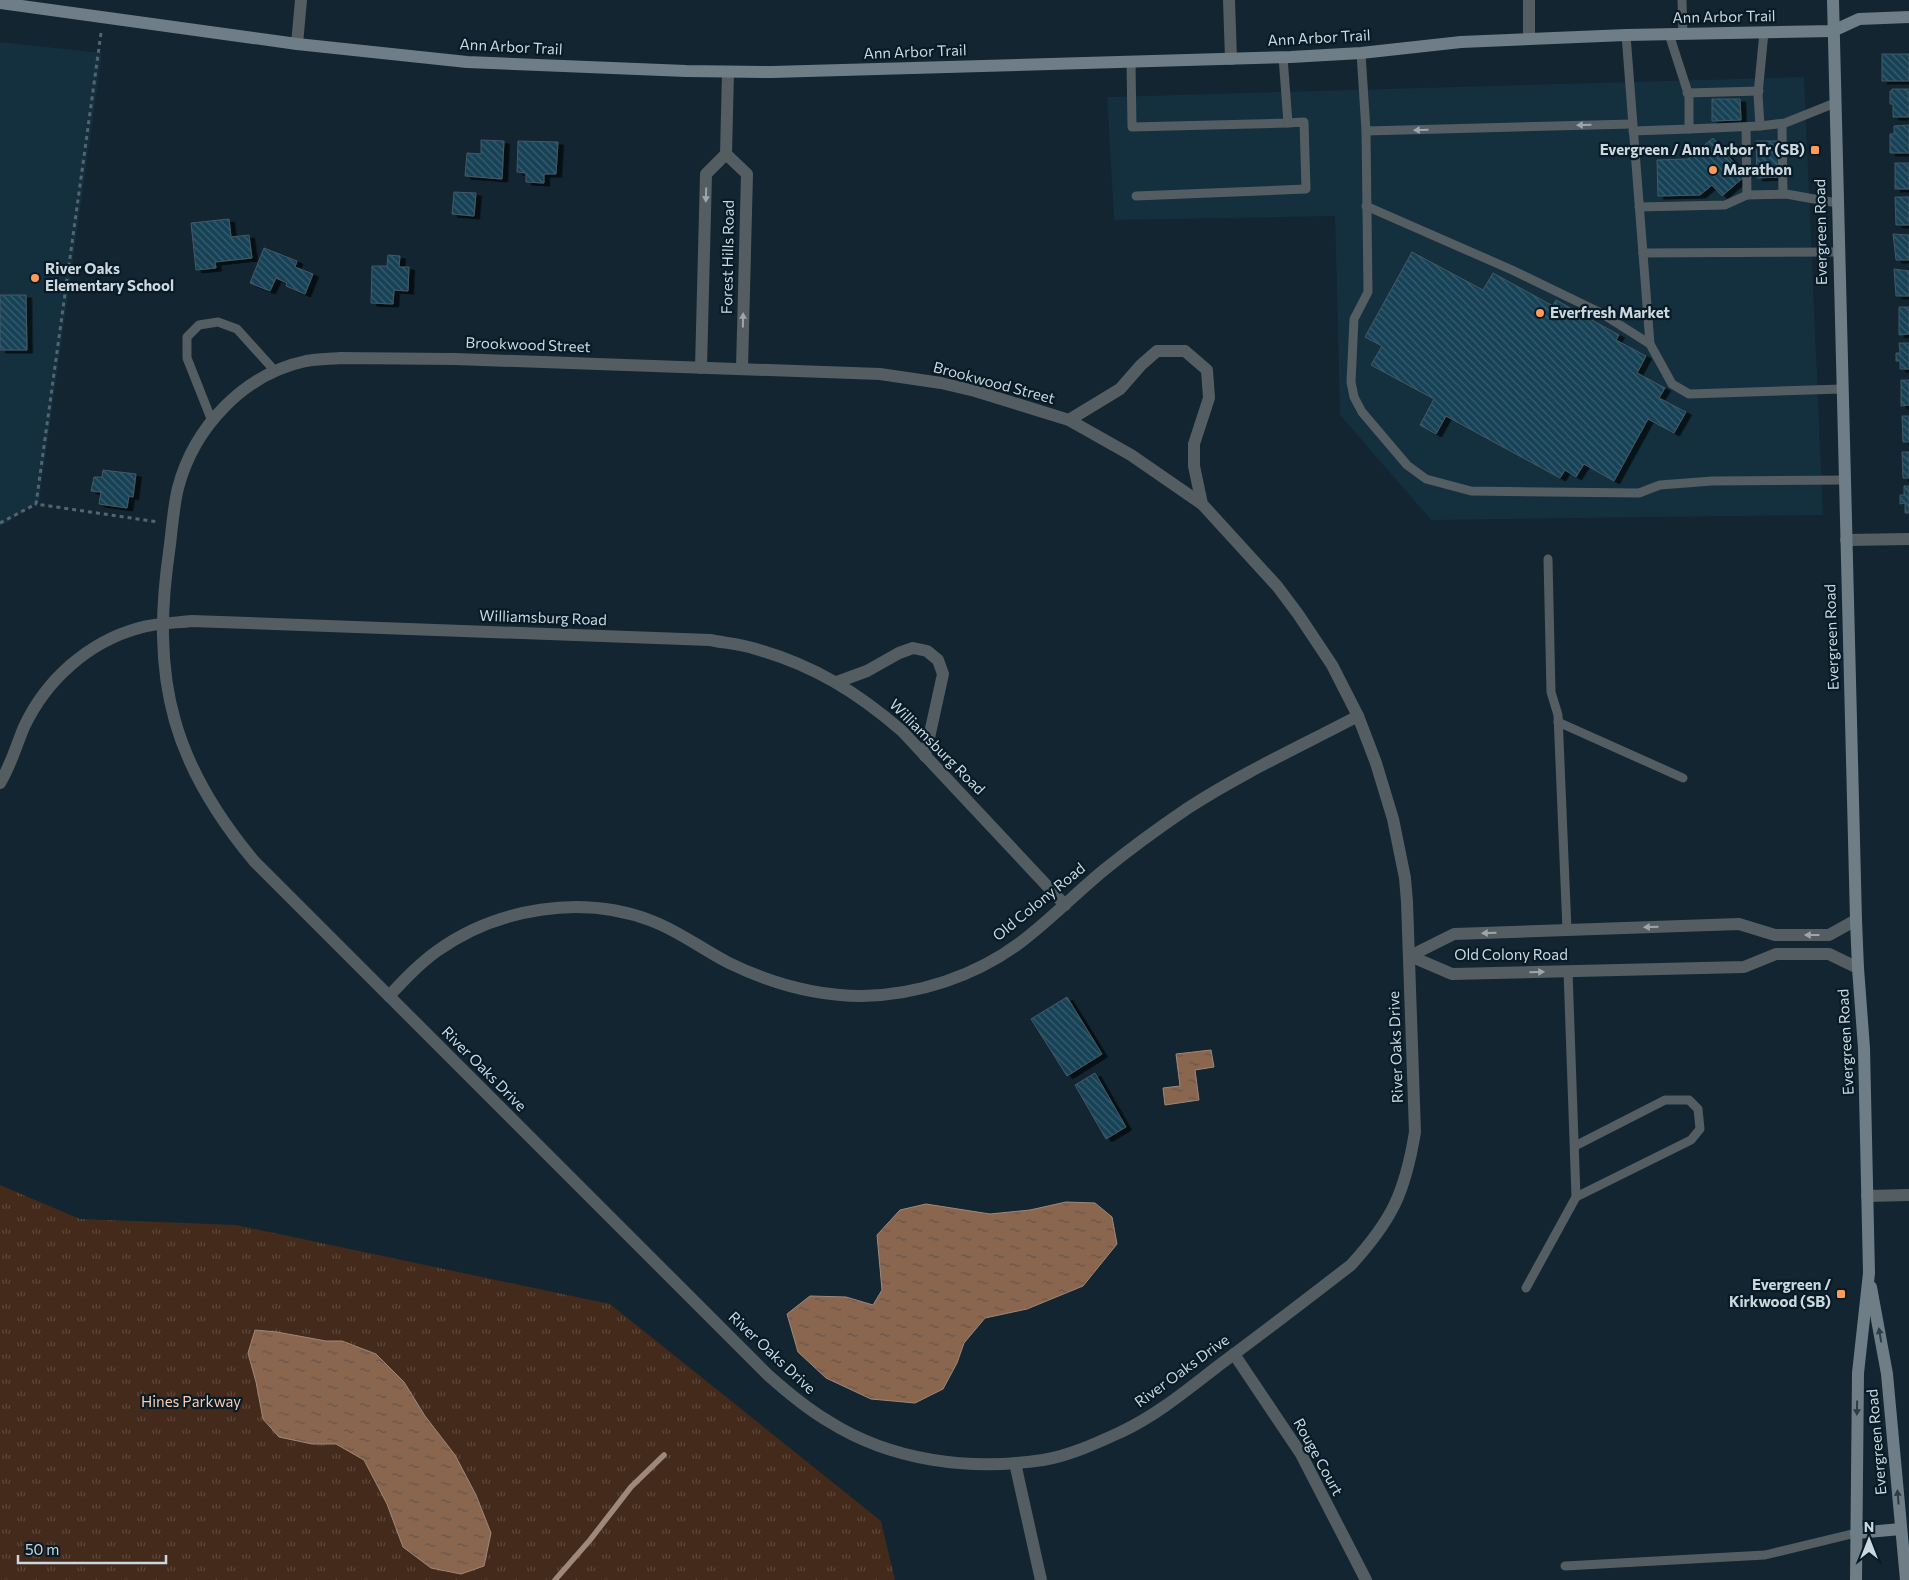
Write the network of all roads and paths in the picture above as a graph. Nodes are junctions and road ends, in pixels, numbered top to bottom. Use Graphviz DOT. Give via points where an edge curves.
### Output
graph roads {
  1 [pos="302,0"];
  2 [pos="1229,0"];
  3 [pos="1529,0"];
  4 [pos="1682,0"];
  5 [pos="1833,0"];
  6 [pos="2,7"];
  7 [pos="104,17"];
  8 [pos="1909,17"];
  9 [pos="1833,31"];
  10 [pos="1764,32"];
  11 [pos="1669,34"];
  12 [pos="1683,34"];
  13 [pos="1626,36"];
  14 [pos="1529,39"];
  15 [pos="297,44"];
  16 [pos="1361,53"];
  17 [pos="1283,58"];
  18 [pos="1231,59"];
  19 [pos="1131,62"];
  20 [pos="728,72"];
  21 [pos="1759,91"];
  22 [pos="1687,93"];
  23 [pos="1834,103"];
  24 [pos="1288,123"];
  25 [pos="1782,124"];
  26 [pos="1760,126"];
  27 [pos="1633,127"];
  28 [pos="1746,128"];
  29 [pos="1689,129"];
  30 [pos="1366,131"];
  31 [pos="726,154"];
  32 [pos="1747,194"];
  33 [pos="1782,194"];
  34 [pos="1136,196"];
  35 [pos="1837,203"];
  36 [pos="1366,206"];
  37 [pos="1639,207"];
  38 [pos="1838,252"];
  39 [pos="1643,253"];
  40 [pos="1650,344"];
  41 [pos="701,368"];
  42 [pos="742,369"];
  43 [pos="275,371"];
  44 [pos="1842,389"];
  45 [pos="1069,420"];
  46 [pos="212,421"];
  47 [pos="1846,480"];
  48 [pos="36,504"];
  49 [pos="1202,504"];
  50 [pos="0,523"];
  51 [pos="173,524"];
  52 [pos="1909,539"];
  53 [pos="1846,540"];
  54 [pos="1548,559"];
  55 [pos="162,624"];
  56 [pos="837,682"];
  57 [pos="1358,716"];
  58 [pos="1558,722"];
  59 [pos="925,756"];
  60 [pos="1683,778"];
  61 [pos="0,783"];
  62 [pos="1064,905"];
  63 [pos="1856,920"];
  64 [pos="1568,930"];
  65 [pos="1410,956"];
  66 [pos="1858,968"];
  67 [pos="1568,971"];
  68 [pos="389,996"];
  69 [pos="1575,1146"];
  70 [pos="1909,1195"];
  71 [pos="1867,1196"];
  72 [pos="1576,1197"];
  73 [pos="1869,1273"];
  74 [pos="1526,1288"];
  75 [pos="1234,1354"];
  76 [pos="1015,1463"];
  77 [pos="1905,1530"];
  78 [pos="1856,1533"];
  79 [pos="1565,1566"];
  80 [pos="1041,1580"];
  81 [pos="1366,1580"];
  82 [pos="1856,1580"];
  83 [pos="1906,1580"];
  1 -- 15 [label="street"];
  2 -- 18 [label="street"];
  3 -- 14 [label="street"];
  4 -- 12 [label="lane"];
  5 -- 9 [label="street, Evergreen Road"];
  6 -- 7 [label="street, Ann Arbor Trail"];
  7 -- 15 [label="street, Ann Arbor Trail"];
  7 -- 48 [label="path"];
  8 -- 9 [label="street" via="1859,19"];
  9 -- 10 [label="street, Ann Arbor Trail"];
  9 -- 23 [label="street, Evergreen Road"];
  10 -- 12 [label="street, Ann Arbor Trail"];
  10 -- 21 [label="lane"];
  11 -- 12 [label="street, Ann Arbor Trail"];
  11 -- 13 [label="street, Ann Arbor Trail"];
  11 -- 22 [label="lane"];
  13 -- 14 [label="street, Ann Arbor Trail"];
  13 -- 27 [label="lane"];
  14 -- 16 [label="street, Ann Arbor Trail" via="1461,42"];
  15 -- 20 [label="street, Ann Arbor Trail" via="466,62"];
  16 -- 17 [label="street, Ann Arbor Trail"];
  16 -- 30 [label="lane"];
  17 -- 18 [label="street, Ann Arbor Trail"];
  17 -- 24 [label="lane"];
  18 -- 19 [label="street, Ann Arbor Trail"];
  19 -- 20 [label="street, Ann Arbor Trail"];
  19 -- 24 [label="lane" via="1132,127"];
  20 -- 31 [label="street"];
  21 -- 22 [label="lane"];
  21 -- 26 [label="lane"];
  22 -- 29 [label="lane"];
  23 -- 25 [label="lane"];
  23 -- 35 [label="street, Evergreen Road"];
  24 -- 34 [label="lane" via="1304,122 1306,189"];
  25 -- 26 [label="lane"];
  25 -- 33 [label="lane"];
  26 -- 28 [label="lane"];
  27 -- 29 [label="lane"];
  27 -- 30 [label="lane, one-way"];
  27 -- 37 [label="lane"];
  28 -- 29 [label="lane"];
  28 -- 32 [label="lane"];
  30 -- 36 [label="lane"];
  31 -- 41 [label="street, Forest Hills Road, one-way" via="706,174"];
  42 -- 31 [label="street, Forest Hills Road, one-way" via="747,174"];
  32 -- 33 [label="lane"];
  32 -- 37 [label="lane" via="1725,205"];
  33 -- 35 [label="lane"];
  35 -- 38 [label="street, Evergreen Road"];
  36 -- 40 [label="lane" via="1601,312"];
  36 -- 47 [label="lane" via="1368,292 1354,319 1351,382 1354,397 1362,412 1408,465 1426,479 1471,491 1639,493 1660,486 1712,481"];
  37 -- 39 [label="lane"];
  38 -- 39 [label="lane"];
  38 -- 44 [label="street, Evergreen Road"];
  39 -- 40 [label="lane"];
  40 -- 44 [label="lane" via="1672,384 1689,394"];
  41 -- 42 [label="street, Brookwood Street"];
  41 -- 43 [label="street, Brookwood Street" via="340,358 304,362"];
  42 -- 45 [label="street, Brookwood Street" via="906,377 975,391"];
  43 -- 46 [label="street, Brookwood Street" via="223,406"];
  43 -- 46 [label="lane" via="237,329 218,322 198,325 187,337 187,358"];
  44 -- 47 [label="street, Evergreen Road"];
  45 -- 49 [label="street, Brookwood Street" via="1131,455"];
  45 -- 49 [label="street, Brookwood Street" via="1120,390 1157,351 1185,351 1207,370 1209,398 1194,444 1194,466"];
  46 -- 51 [label="street, Brookwood Street" via="188,458 178,488"];
  47 -- 53 [label="street, Evergreen Road"];
  48 -- 50 [label="path"];
  48 -- 51 [label="path"];
  49 -- 57 [label="street, Brookwood Street" via="1254,559 1298,614 1332,665"];
  51 -- 55 [label="street, Brookwood Street"];
  52 -- 53 [label="street"];
  53 -- 63 [label="street, Evergreen Road"];
  54 -- 58 [label="lane" via="1551,692"];
  55 -- 56 [label="street, Williamsburg Road" via="202,622 710,640 754,648 797,662"];
  55 -- 61 [label="street, Williamsburg Road" via="113,637 64,672 36,705"];
  55 -- 68 [label="street, River Oaks Drive" via="165,675 175,720 189,761 215,810 254,862"];
  56 -- 59 [label="street, Williamsburg Road" via="875,707"];
  56 -- 59 [label="street" via="913,648 926,651 938,660 943,674"];
  57 -- 62 [label="street, Old Colony Road" via="1256,768 1189,808 1126,852"];
  57 -- 65 [label="street, Brookwood Street" via="1393,819 1405,878"];
  58 -- 60 [label="lane"];
  58 -- 64 [label="lane"];
  59 -- 62 [label="street, Williamsburg Road"];
  62 -- 68 [label="street, Old Colony Road" via="1020,943 970,972 918,989 862,996 814,992 767,979 728,962 671,929 630,914 587,907 542,909 498,920 457,938 420,964"];
  63 -- 64 [label="street, Old Colony Road, one-way" via="1829,936 1775,935 1739,924"];
  63 -- 66 [label="street, Evergreen Road"];
  64 -- 65 [label="street, Old Colony Road, one-way" via="1454,934"];
  65 -- 67 [label="street, Old Colony Road, one-way" via="1452,974"];
  65 -- 75 [label="street, River Oaks Drive" via="1415,1132 1409,1166 1396,1205 1378,1234 1351,1265"];
  66 -- 67 [label="street, Old Colony Road" via="1829,954 1776,954 1744,967"];
  66 -- 71 [label="street, Evergreen Road" via="1864,1048"];
  67 -- 69 [label="lane"];
  68 -- 76 [label="street, River Oaks Drive" via="768,1375 800,1403 851,1434 904,1454 962,1464"];
  69 -- 72 [label="lane"];
  69 -- 72 [label="lane" via="1666,1100 1689,1100 1698,1109 1700,1129 1691,1140"];
  70 -- 71 [label="street"];
  71 -- 73 [label="street, Evergreen Road"];
  72 -- 74 [label="lane"];
  77 -- 73 [label="street, Evergreen Road, one-way" via="1887,1374"];
  73 -- 78 [label="street, Evergreen Road, one-way" via="1858,1373"];
  75 -- 76 [label="street, River Oaks Drive" via="1165,1407 1122,1432 1061,1455"];
  75 -- 81 [label="street, Rouge Court" via="1301,1454"];
  76 -- 80 [label="street"];
  77 -- 78 [label="street"];
  77 -- 83 [label="street, Evergreen Road"];
  78 -- 79 [label="lane" via="1765,1555"];
  78 -- 82 [label="street, Evergreen Road"];
}
